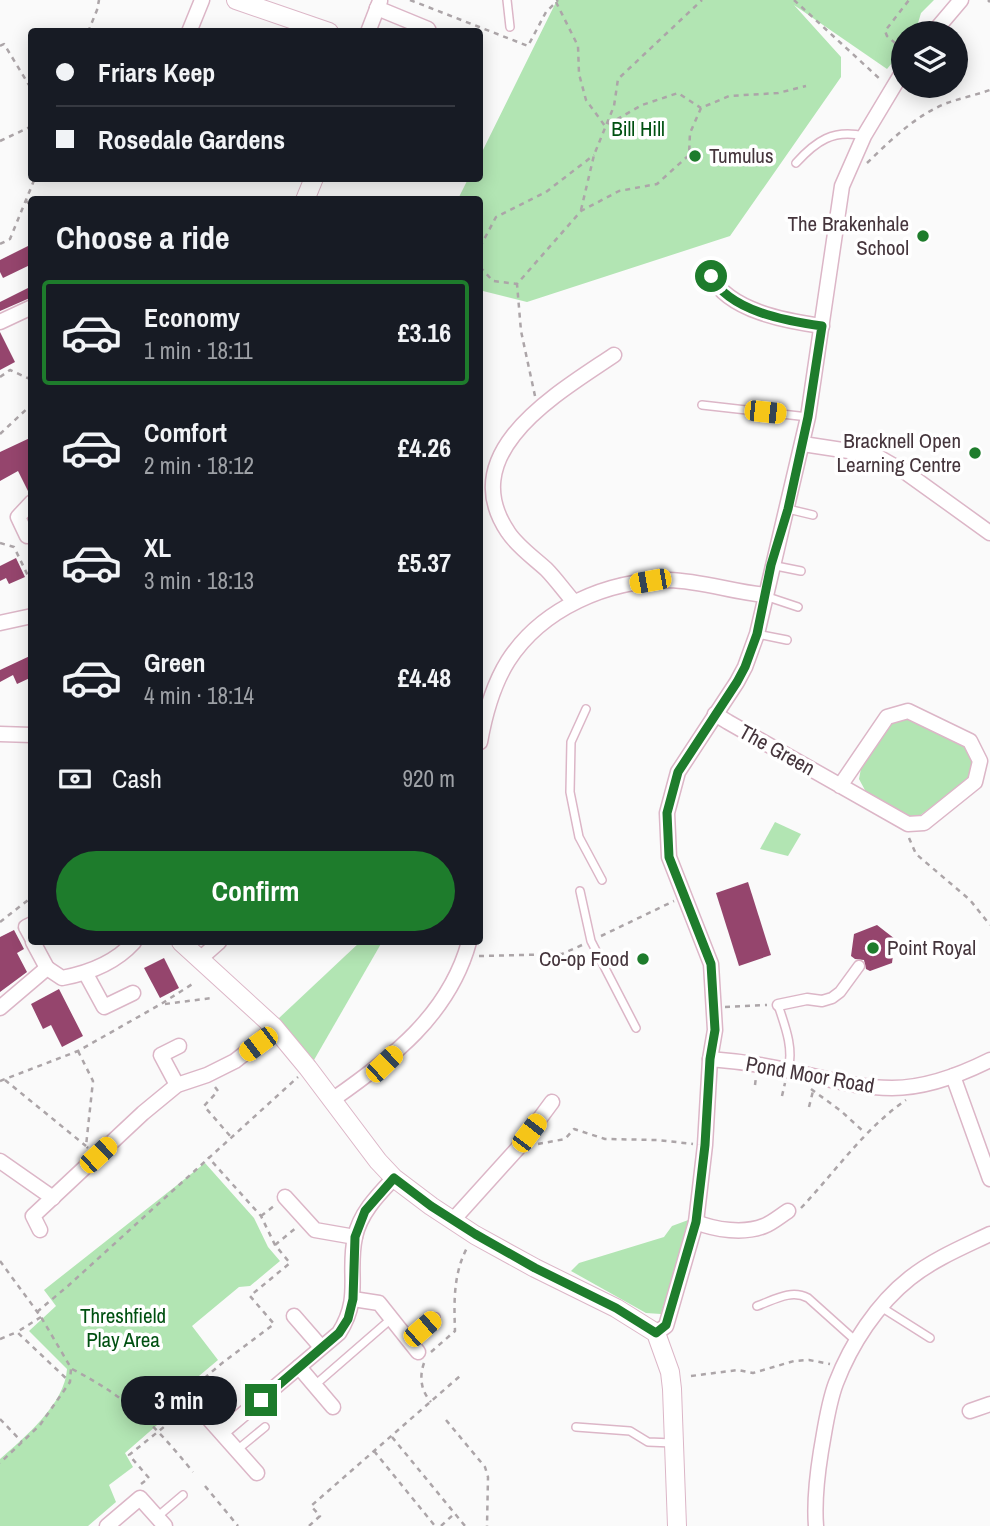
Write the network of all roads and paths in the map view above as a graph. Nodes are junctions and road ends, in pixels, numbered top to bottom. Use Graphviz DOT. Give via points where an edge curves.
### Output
graph roads {
  1 [pos="99,0"];
  2 [pos="202,0"];
  3 [pos="236,0"];
  4 [pos="410,0"];
  5 [pos="702,0"];
  6 [pos="793,0"];
  7 [pos="909,0"];
  8 [pos="961,0"];
  9 [pos="509,1"];
  10 [pos="557,1"];
  11 [pos="379,4"];
  12 [pos="893,21"];
  13 [pos="943,21"];
  14 [pos="891,23"];
  15 [pos="510,27"];
  16 [pos="90,28"];
  17 [pos="191,28"];
  18 [pos="317,28"];
  19 [pos="370,28"];
  20 [pos="426,28"];
  21 [pos="482,28"];
  22 [pos="483,28"];
  23 [pos="891,40"];
  24 [pos="0,46"];
  25 [pos="884,82"];
  26 [pos="28,83"];
  27 [pos="806,86"];
  28 [pos="990,90"];
  29 [pos="891,91"];
  30 [pos="701,108"];
  31 [pos="606,126"];
  32 [pos="28,128"];
  33 [pos="864,136"];
  34 [pos="0,141"];
  35 [pos="594,155"];
  36 [pos="796,163"];
  37 [pos="864,166"];
  38 [pos="33,182"];
  39 [pos="26,201"];
  40 [pos="581,211"];
  41 [pos="483,241"];
  42 [pos="0,244"];
  43 [pos="483,270"];
  44 [pos="711,276"];
  45 [pos="517,284"];
  46 [pos="28,309"];
  47 [pos="0,322"];
  48 [pos="822,326"];
  49 [pos="614,355"];
  50 [pos="0,377"];
  51 [pos="28,378"];
  52 [pos="702,405"];
  53 [pos="28,408"];
  54 [pos="538,409"];
  55 [pos="808,417"];
  56 [pos="0,434"];
  57 [pos="803,444"];
  58 [pos="28,506"];
  59 [pos="788,509"];
  60 [pos="813,515"];
  61 [pos="990,533"];
  62 [pos="27,536"];
  63 [pos="0,543"];
  64 [pos="771,565"];
  65 [pos="802,571"];
  66 [pos="28,576"];
  67 [pos="765,595"];
  68 [pos="574,602"];
  69 [pos="798,607"];
  70 [pos="28,618"];
  71 [pos="0,623"];
  72 [pos="757,634"];
  73 [pos="787,640"];
  74 [pos="586,709"];
  75 [pos="715,714"];
  76 [pos="483,725"];
  77 [pos="0,734"];
  78 [pos="28,735"];
  79 [pos="841,786"];
  80 [pos="908,824"];
  81 [pos="601,880"];
  82 [pos="580,891"];
  83 [pos="28,900"];
  84 [pos="676,900"];
  85 [pos="0,922"];
  86 [pos="990,925"];
  87 [pos="591,941"];
  88 [pos="35,945"];
  89 [pos="131,945"];
  90 [pos="185,945"];
  91 [pos="216,945"];
  92 [pos="467,949"];
  93 [pos="201,958"];
  94 [pos="859,966"];
  95 [pos="47,968"];
  96 [pos="86,974"];
  97 [pos="194,983"];
  98 [pos="133,993"];
  99 [pos="212,998"];
  100 [pos="161,1004"];
  101 [pos="778,1005"];
  102 [pos="725,1007"];
  103 [pos="0,1009"];
  104 [pos="274,1027"];
  105 [pos="636,1028"];
  106 [pos="179,1046"];
  107 [pos="78,1051"];
  108 [pos="710,1059"];
  109 [pos="990,1060"];
  110 [pos="308,1068"];
  111 [pos="787,1075"];
  112 [pos="206,1076"];
  113 [pos="953,1076"];
  114 [pos="2,1080"];
  115 [pos="803,1084"];
  116 [pos="177,1085"];
  117 [pos="813,1091"];
  118 [pos="782,1096"];
  119 [pos="911,1097"];
  120 [pos="332,1100"];
  121 [pos="552,1102"];
  122 [pos="809,1107"];
  123 [pos="866,1133"];
  124 [pos="231,1137"];
  125 [pos="690,1144"];
  126 [pos="518,1148"];
  127 [pos="92,1151"];
  128 [pos="208,1157"];
  129 [pos="0,1161"];
  130 [pos="990,1177"];
  131 [pos="394,1178"];
  132 [pos="285,1197"];
  133 [pos="53,1198"];
  134 [pos="788,1211"];
  135 [pos="261,1216"];
  136 [pos="305,1220"];
  137 [pos="453,1220"];
  138 [pos="696,1222"];
  139 [pos="40,1230"];
  140 [pos="990,1234"];
  141 [pos="355,1237"];
  142 [pos="468,1244"];
  143 [pos="275,1245"];
  144 [pos="0,1261"];
  145 [pos="353,1299"];
  146 [pos="757,1306"];
  147 [pos="881,1307"];
  148 [pos="37,1311"];
  149 [pos="294,1316"];
  150 [pos="41,1317"];
  151 [pos="436,1317"];
  152 [pos="391,1319"];
  153 [pos="17,1332"];
  154 [pos="656,1333"];
  155 [pos="930,1338"];
  156 [pos="0,1339"];
  157 [pos="856,1341"];
  158 [pos="321,1347"];
  159 [pos="414,1347"];
  160 [pos="836,1365"];
  161 [pos="299,1367"];
  162 [pos="71,1368"];
  163 [pos="460,1376"];
  164 [pos="691,1376"];
  165 [pos="71,1382"];
  166 [pos="315,1385"];
  167 [pos="431,1402"];
  168 [pos="990,1404"];
  169 [pos="333,1407"];
  170 [pos="201,1410"];
  171 [pos="970,1410"];
  172 [pos="0,1419"];
  173 [pos="446,1420"];
  174 [pos="265,1427"];
  175 [pos="576,1427"];
  176 [pos="159,1430"];
  177 [pos="222,1432"];
  178 [pos="391,1436"];
  179 [pos="22,1442"];
  180 [pos="675,1443"];
  181 [pos="237,1450"];
  182 [pos="374,1451"];
  183 [pos="0,1463"];
  184 [pos="193,1472"];
  185 [pos="257,1473"];
  186 [pos="205,1486"];
  187 [pos="183,1495"];
  188 [pos="140,1498"];
  189 [pos="455,1513"];
  190 [pos="161,1522"];
  191 [pos="107,1526"];
  192 [pos="238,1526"];
  193 [pos="309,1526"];
  194 [pos="435,1526"];
  195 [pos="441,1526"];
  196 [pos="465,1526"];
  197 [pos="487,1526"];
  198 [pos="677,1526"];
  199 [pos="816,1526"];
  1 -- 16 [label="path"];
  2 -- 17 [label="street"];
  3 -- 18 [label="street"];
  4 -- 21 [label="path"];
  5 -- 31 [label="path" via="618,79"];
  6 -- 25 [label="path"];
  7 -- 12 [label="path"];
  8 -- 13 [label="street"];
  9 -- 15 [label="lane"];
  10 -- 22 [label="path" via="528,46"];
  10 -- 31 [label="path" via="578,46 586,100"];
  11 -- 19 [label="street"];
  11 -- 20 [label="street"];
  14 -- 23 [label="path" via="885,31"];
  24 -- 26 [label="path" via="4,44"];
  27 -- 30 [label="path" via="729,96"];
  28 -- 37 [label="path" via="930,111"];
  29 -- 33 [label="street"];
  30 -- 31 [label="path" via="678,93 642,105"];
  30 -- 40 [label="path" via="690,133 689,155 657,184 619,191"];
  31 -- 35 [label="path"];
  32 -- 34 [label="path"];
  33 -- 36 [label="lane" via="837,134"];
  33 -- 48 [label="street" via="842,186"];
  35 -- 40 [label="path"];
  35 -- 41 [label="path" via="545,192 496,217"];
  38 -- 39 [label="path"];
  39 -- 42 [label="path" via="10,239"];
  40 -- 45 [label="path"];
  43 -- 45 [label="path" via="493,281"];
  44 -- 48 [label="street" via="717,288 754,310"];
  45 -- 54 [label="path" via="521,331"];
  46 -- 47 [label="street"];
  48 -- 55 [label="street"];
  49 -- 54 [label="street"];
  50 -- 51 [label="path" via="10,370"];
  52 -- 55 [label="lane"];
  53 -- 56 [label="path"];
  54 -- 68 [label="street" via="507,443 495,465 491,490 509,535"];
  55 -- 57 [label="street"];
  57 -- 59 [label="street"];
  57 -- 61 [label="street" via="875,455"];
  58 -- 62 [label="street" via="18,517"];
  59 -- 60 [label="lane"];
  59 -- 64 [label="street"];
  63 -- 66 [label="path" via="14,547"];
  64 -- 65 [label="lane"];
  64 -- 67 [label="street"];
  67 -- 68 [label="street" via="650,581"];
  67 -- 69 [label="lane"];
  67 -- 72 [label="street"];
  68 -- 76 [label="street" via="542,623 508,661"];
  70 -- 71 [label="street"];
  72 -- 73 [label="lane"];
  72 -- 75 [label="street" via="745,667"];
  74 -- 81 [label="lane" via="571,742 570,792 579,837"];
  75 -- 79 [label="street, The Green"];
  75 -- 108 [label="street" via="678,772 667,829 669,857 711,964 715,1030"];
  77 -- 78 [label="street"];
  79 -- 80 [label="street, The Green"];
  79 -- 80 [label="street" via="887,717 908,712 970,741 980,761 975,782 924,823"];
  80 -- 86 [label="path" via="916,854"];
  82 -- 87 [label="lane"];
  83 -- 85 [label="path"];
  84 -- 87 [label="path"];
  87 -- 92 [label="path" via="562,954"];
  87 -- 105 [label="lane"];
  88 -- 95 [label="street"];
  89 -- 96 [label="street"];
  90 -- 93 [label="street"];
  91 -- 93 [label="street"];
  92 -- 120 [label="street" via="457,976 420,1029 384,1064"];
  93 -- 104 [label="street"];
  94 -- 101 [label="street" via="832,998"];
  95 -- 96 [label="street" via="62,978"];
  95 -- 103 [label="street"];
  96 -- 98 [label="street" via="104,1007"];
  97 -- 100 [label="path"];
  99 -- 100 [label="path"];
  100 -- 107 [label="path"];
  101 -- 102 [label="path"];
  101 -- 111 [label="lane" via="790,1044"];
  104 -- 110 [label="street"];
  104 -- 112 [label="street" via="236,1061"];
  106 -- 116 [label="street" via="162,1055"];
  107 -- 114 [label="path"];
  107 -- 127 [label="path" via="93,1081"];
  108 -- 111 [label="street, Pond Moor Road"];
  108 -- 138 [label="street"];
  109 -- 113 [label="street, Pond Moor Road"];
  110 -- 120 [label="street"];
  110 -- 124 [label="path"];
  111 -- 113 [label="street, Pond Moor Road" via="894,1088"];
  111 -- 118 [label="path"];
  112 -- 116 [label="street"];
  112 -- 124 [label="path" via="218,1091 204,1106"];
  113 -- 130 [label="street"];
  114 -- 127 [label="path"];
  115 -- 117 [label="path"];
  116 -- 127 [label="street"];
  117 -- 122 [label="path"];
  117 -- 123 [label="path"];
  119 -- 123 [label="path"];
  120 -- 131 [label="street"];
  121 -- 126 [label="street"];
  123 -- 134 [label="path" via="797,1213"];
  124 -- 128 [label="path"];
  125 -- 126 [label="path" via="605,1139 574,1129 565,1139"];
  126 -- 137 [label="street"];
  127 -- 133 [label="street"];
  128 -- 135 [label="path"];
  128 -- 148 [label="path"];
  129 -- 133 [label="street"];
  131 -- 137 [label="street"];
  131 -- 141 [label="street" via="365,1211"];
  132 -- 135 [label="path"];
  132 -- 136 [label="street"];
  133 -- 139 [label="street" via="33,1216"];
  134 -- 138 [label="street" via="754,1228 724,1229"];
  135 -- 143 [label="path"];
  136 -- 141 [label="street" via="315,1230"];
  136 -- 143 [label="path"];
  137 -- 154 [label="street"];
  138 -- 154 [label="street" via="666,1325"];
  140 -- 147 [label="street" via="909,1278"];
  141 -- 145 [label="street"];
  142 -- 167 [label="path" via="458,1264 455,1331 432,1351 421,1371 422,1387"];
  143 -- 176 [label="path" via="290,1263 250,1296 274,1324 182,1397 190,1406"];
  144 -- 148 [label="path"];
  145 -- 152 [label="street" via="379,1303"];
  145 -- 158 [label="street" via="339,1333"];
  146 -- 157 [label="lane" via="800,1293"];
  147 -- 155 [label="lane"];
  147 -- 157 [label="street"];
  148 -- 150 [label="path"];
  149 -- 158 [label="street"];
  150 -- 153 [label="path"];
  150 -- 162 [label="path"];
  151 -- 159 [label="lane"];
  152 -- 159 [label="street"];
  152 -- 166 [label="lane"];
  153 -- 156 [label="path"];
  153 -- 165 [label="path"];
  154 -- 180 [label="street" via="670,1372"];
  157 -- 199 [label="street" via="835,1385 826,1424 816,1488"];
  158 -- 161 [label="street"];
  160 -- 164 [label="path" via="794,1361 753,1373 738,1370"];
  161 -- 166 [label="street"];
  161 -- 177 [label="street"];
  162 -- 165 [label="path"];
  162 -- 176 [label="path" via="117,1394"];
  163 -- 167 [label="path"];
  165 -- 179 [label="path"];
  166 -- 169 [label="street"];
  167 -- 178 [label="path"];
  168 -- 171 [label="street"];
  170 -- 177 [label="street"];
  172 -- 179 [label="path"];
  173 -- 197 [label="path" via="485,1466"];
  174 -- 181 [label="lane"];
  175 -- 180 [label="lane" via="630,1431 648,1442"];
  176 -- 184 [label="path"];
  176 -- 188 [label="path" via="129,1455 149,1478 137,1487"];
  177 -- 181 [label="street"];
  178 -- 182 [label="path"];
  178 -- 189 [label="path"];
  179 -- 183 [label="path"];
  180 -- 198 [label="street"];
  181 -- 185 [label="street"];
  182 -- 193 [label="path" via="311,1506 320,1516"];
  182 -- 194 [label="path"];
  186 -- 192 [label="path"];
  187 -- 190 [label="lane"];
  188 -- 190 [label="street"];
  188 -- 191 [label="street"];
  189 -- 195 [label="path"];
  189 -- 196 [label="path"];
}
